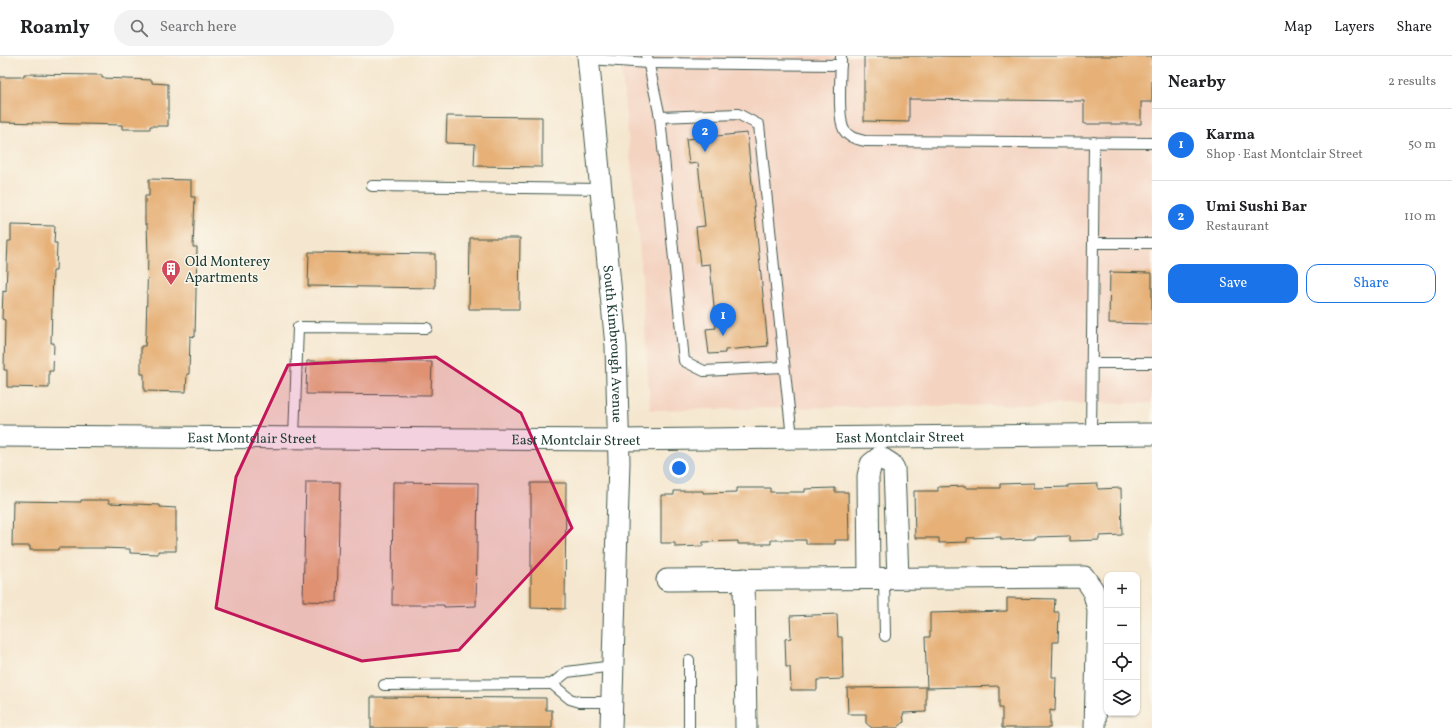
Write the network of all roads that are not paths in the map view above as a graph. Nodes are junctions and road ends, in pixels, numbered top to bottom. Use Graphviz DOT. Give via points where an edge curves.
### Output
graph roads {
  1 [pos="588,57"];
  2 [pos="648,60"];
  3 [pos="781,60"];
  4 [pos="841,61"];
  5 [pos="660,117"];
  6 [pos="1094,142"];
  7 [pos="1152,143"];
  8 [pos="372,186"];
  9 [pos="601,189"];
  10 [pos="1093,243"];
  11 [pos="1152,243"];
  12 [pos="427,328"];
  13 [pos="1152,363"];
  14 [pos="1092,364"];
  15 [pos="784,367"];
  16 [pos="1152,434"];
  17 [pos="1091,435"];
  18 [pos="0,436"];
  19 [pos="294,438"];
  20 [pos="792,438"];
  21 [pos="619,440"];
  22 [pos="879,447"];
  23 [pos="884,578"];
  24 [pos="744,579"];
  25 [pos="667,580"];
  26 [pos="885,636"];
  27 [pos="689,660"];
  28 [pos="613,666"];
  29 [pos="552,684"];
  30 [pos="384,685"];
  31 [pos="612,702"];
  32 [pos="611,728"];
  33 [pos="689,728"];
  34 [pos="746,728"];
  35 [pos="1095,728"];
  1 -- 2 [label="lane"];
  1 -- 9 [label="street, South Kimbrough Avenue"];
  2 -- 3 [label="lane"];
  2 -- 5 [label="lane"];
  3 -- 4 [label="lane"];
  4 -- 6 [label="lane" via="841,117 844,130 853,138 865,141"];
  5 -- 15 [label="lane" via="738,114 759,125"];
  5 -- 15 [label="lane" via="684,361 704,371"];
  6 -- 7 [label="lane"];
  6 -- 10 [label="lane"];
  8 -- 9 [label="lane"];
  9 -- 21 [label="street, South Kimbrough Avenue" via="616,346"];
  10 -- 11 [label="lane"];
  10 -- 14 [label="lane"];
  12 -- 19 [label="lane" via="298,327"];
  13 -- 14 [label="lane"];
  14 -- 17 [label="lane"];
  15 -- 20 [label="lane"];
  16 -- 17 [label="street, East Montclair Street"];
  17 -- 22 [label="street, East Montclair Street"];
  18 -- 19 [label="street, East Montclair Street"];
  19 -- 21 [label="street, East Montclair Street"];
  20 -- 21 [label="street, East Montclair Street"];
  20 -- 22 [label="street, East Montclair Street"];
  21 -- 28 [label="street, South Kimbrough Avenue"];
  22 -- 23 [label="street" via="868,476"];
  22 -- 23 [label="street" via="894,468"];
  23 -- 24 [label="street"];
  23 -- 26 [label="lane"];
  23 -- 35 [label="street" via="1084,577 1093,590 1098,610"];
  24 -- 25 [label="street"];
  24 -- 34 [label="street"];
  27 -- 33 [label="lane"];
  28 -- 29 [label="lane" via="567,672"];
  28 -- 31 [label="street, South Kimbrough Avenue"];
  29 -- 30 [label="lane"];
  29 -- 31 [label="lane" via="570,699 580,702"];
  31 -- 32 [label="street, South Kimbrough Avenue"];
}
